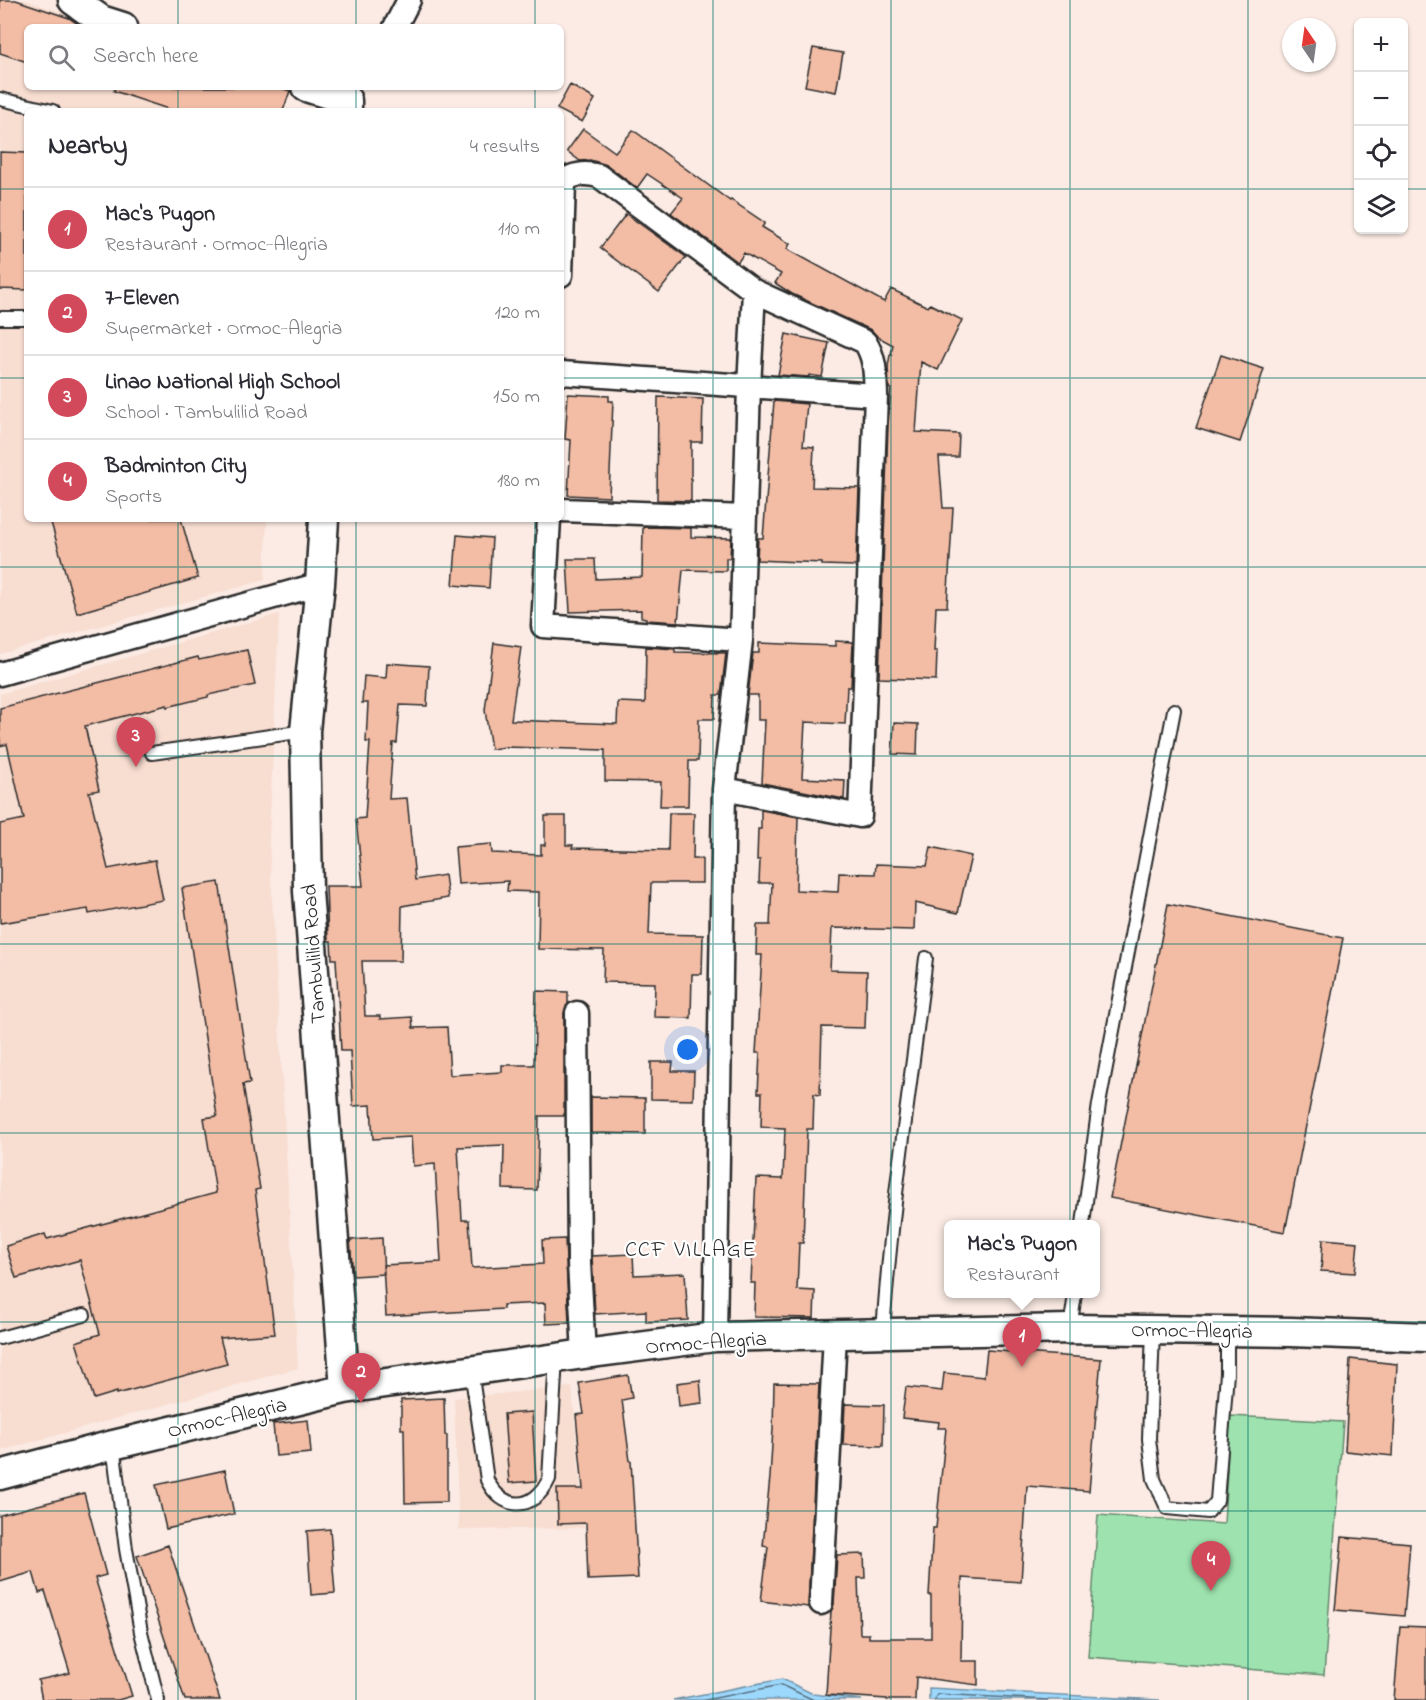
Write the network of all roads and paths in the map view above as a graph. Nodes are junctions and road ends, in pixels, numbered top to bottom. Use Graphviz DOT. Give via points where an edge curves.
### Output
graph roads {
  1 [pos="73,0"];
  2 [pos="409,0"];
  3 [pos="114,24"];
  4 [pos="397,24"];
  5 [pos="317,90"];
  6 [pos="0,99"];
  7 [pos="350,99"];
  8 [pos="40,108"];
  9 [pos="564,184"];
  10 [pos="754,291"];
  11 [pos="0,318"];
  12 [pos="24,318"];
  13 [pos="564,373"];
  14 [pos="749,387"];
  15 [pos="876,395"];
  16 [pos="564,510"];
  17 [pos="744,517"];
  18 [pos="324,522"];
  19 [pos="549,522"];
  20 [pos="320,584"];
  21 [pos="741,640"];
  22 [pos="0,674"];
  23 [pos="1173,710"];
  24 [pos="305,731"];
  25 [pos="152,753"];
  26 [pos="724,789"];
  27 [pos="926,958"];
  28 [pos="577,1013"];
  29 [pos="1084,1220"];
  30 [pos="1074,1298"];
  31 [pos="84,1315"];
  32 [pos="1070,1329"];
  33 [pos="1153,1330"];
  34 [pos="1227,1331"];
  35 [pos="883,1334"];
  36 [pos="835,1335"];
  37 [pos="715,1337"];
  38 [pos="1426,1337"];
  39 [pos="0,1338"];
  40 [pos="584,1354"];
  41 [pos="556,1358"];
  42 [pos="471,1370"];
  43 [pos="345,1389"];
  44 [pos="112,1445"];
  45 [pos="1,1471"];
  46 [pos="821,1603"];
  47 [pos="158,1700"];
  1 -- 3 [label="street"];
  2 -- 4 [label="street"];
  5 -- 7 [label="street"];
  6 -- 8 [label="lane"];
  9 -- 10 [label="street" via="580,173 599,176"];
  10 -- 14 [label="street"];
  10 -- 15 [label="street" via="865,342 871,351"];
  11 -- 12 [label="lane"];
  13 -- 14 [label="street"];
  14 -- 15 [label="street"];
  14 -- 17 [label="street"];
  15 -- 26 [label="street" via="860,816"];
  16 -- 17 [label="street"];
  17 -- 21 [label="street"];
  18 -- 20 [label="street, Tambulilid Road"];
  19 -- 21 [label="street" via="543,626"];
  20 -- 22 [label="street"];
  20 -- 24 [label="street, Tambulilid Road"];
  21 -- 26 [label="street"];
  23 -- 29 [label="lane" via="1099,1104"];
  24 -- 25 [label="lane"];
  24 -- 43 [label="street, Tambulilid Road" via="308,891"];
  26 -- 37 [label="street"];
  27 -- 35 [label="lane"];
  28 -- 40 [label="street" via="579,1263"];
  30 -- 32 [label="lane"];
  31 -- 39 [label="lane"];
  32 -- 33 [label="street, Ormoc-Alegria"];
  32 -- 35 [label="street, Ormoc-Alegria"];
  33 -- 34 [label="street, Ormoc-Alegria"];
  33 -- 34 [label="lane" via="1149,1438 1154,1479 1167,1508 1208,1512 1217,1501"];
  34 -- 38 [label="street, Ormoc-Alegria"];
  35 -- 36 [label="street, Ormoc-Alegria"];
  36 -- 37 [label="street, Ormoc-Alegria"];
  36 -- 46 [label="street"];
  37 -- 40 [label="street, Ormoc-Alegria"];
  40 -- 41 [label="street, Ormoc-Alegria"];
  41 -- 42 [label="street, Ormoc-Alegria"];
  41 -- 42 [label="lane" via="549,1479 538,1496 520,1503 499,1497 487,1480"];
  42 -- 43 [label="street, Ormoc-Alegria"];
  43 -- 44 [label="street, Ormoc-Alegria"];
  44 -- 45 [label="street, Ormoc-Alegria"];
  44 -- 47 [label="lane" via="126,1549"];
}
